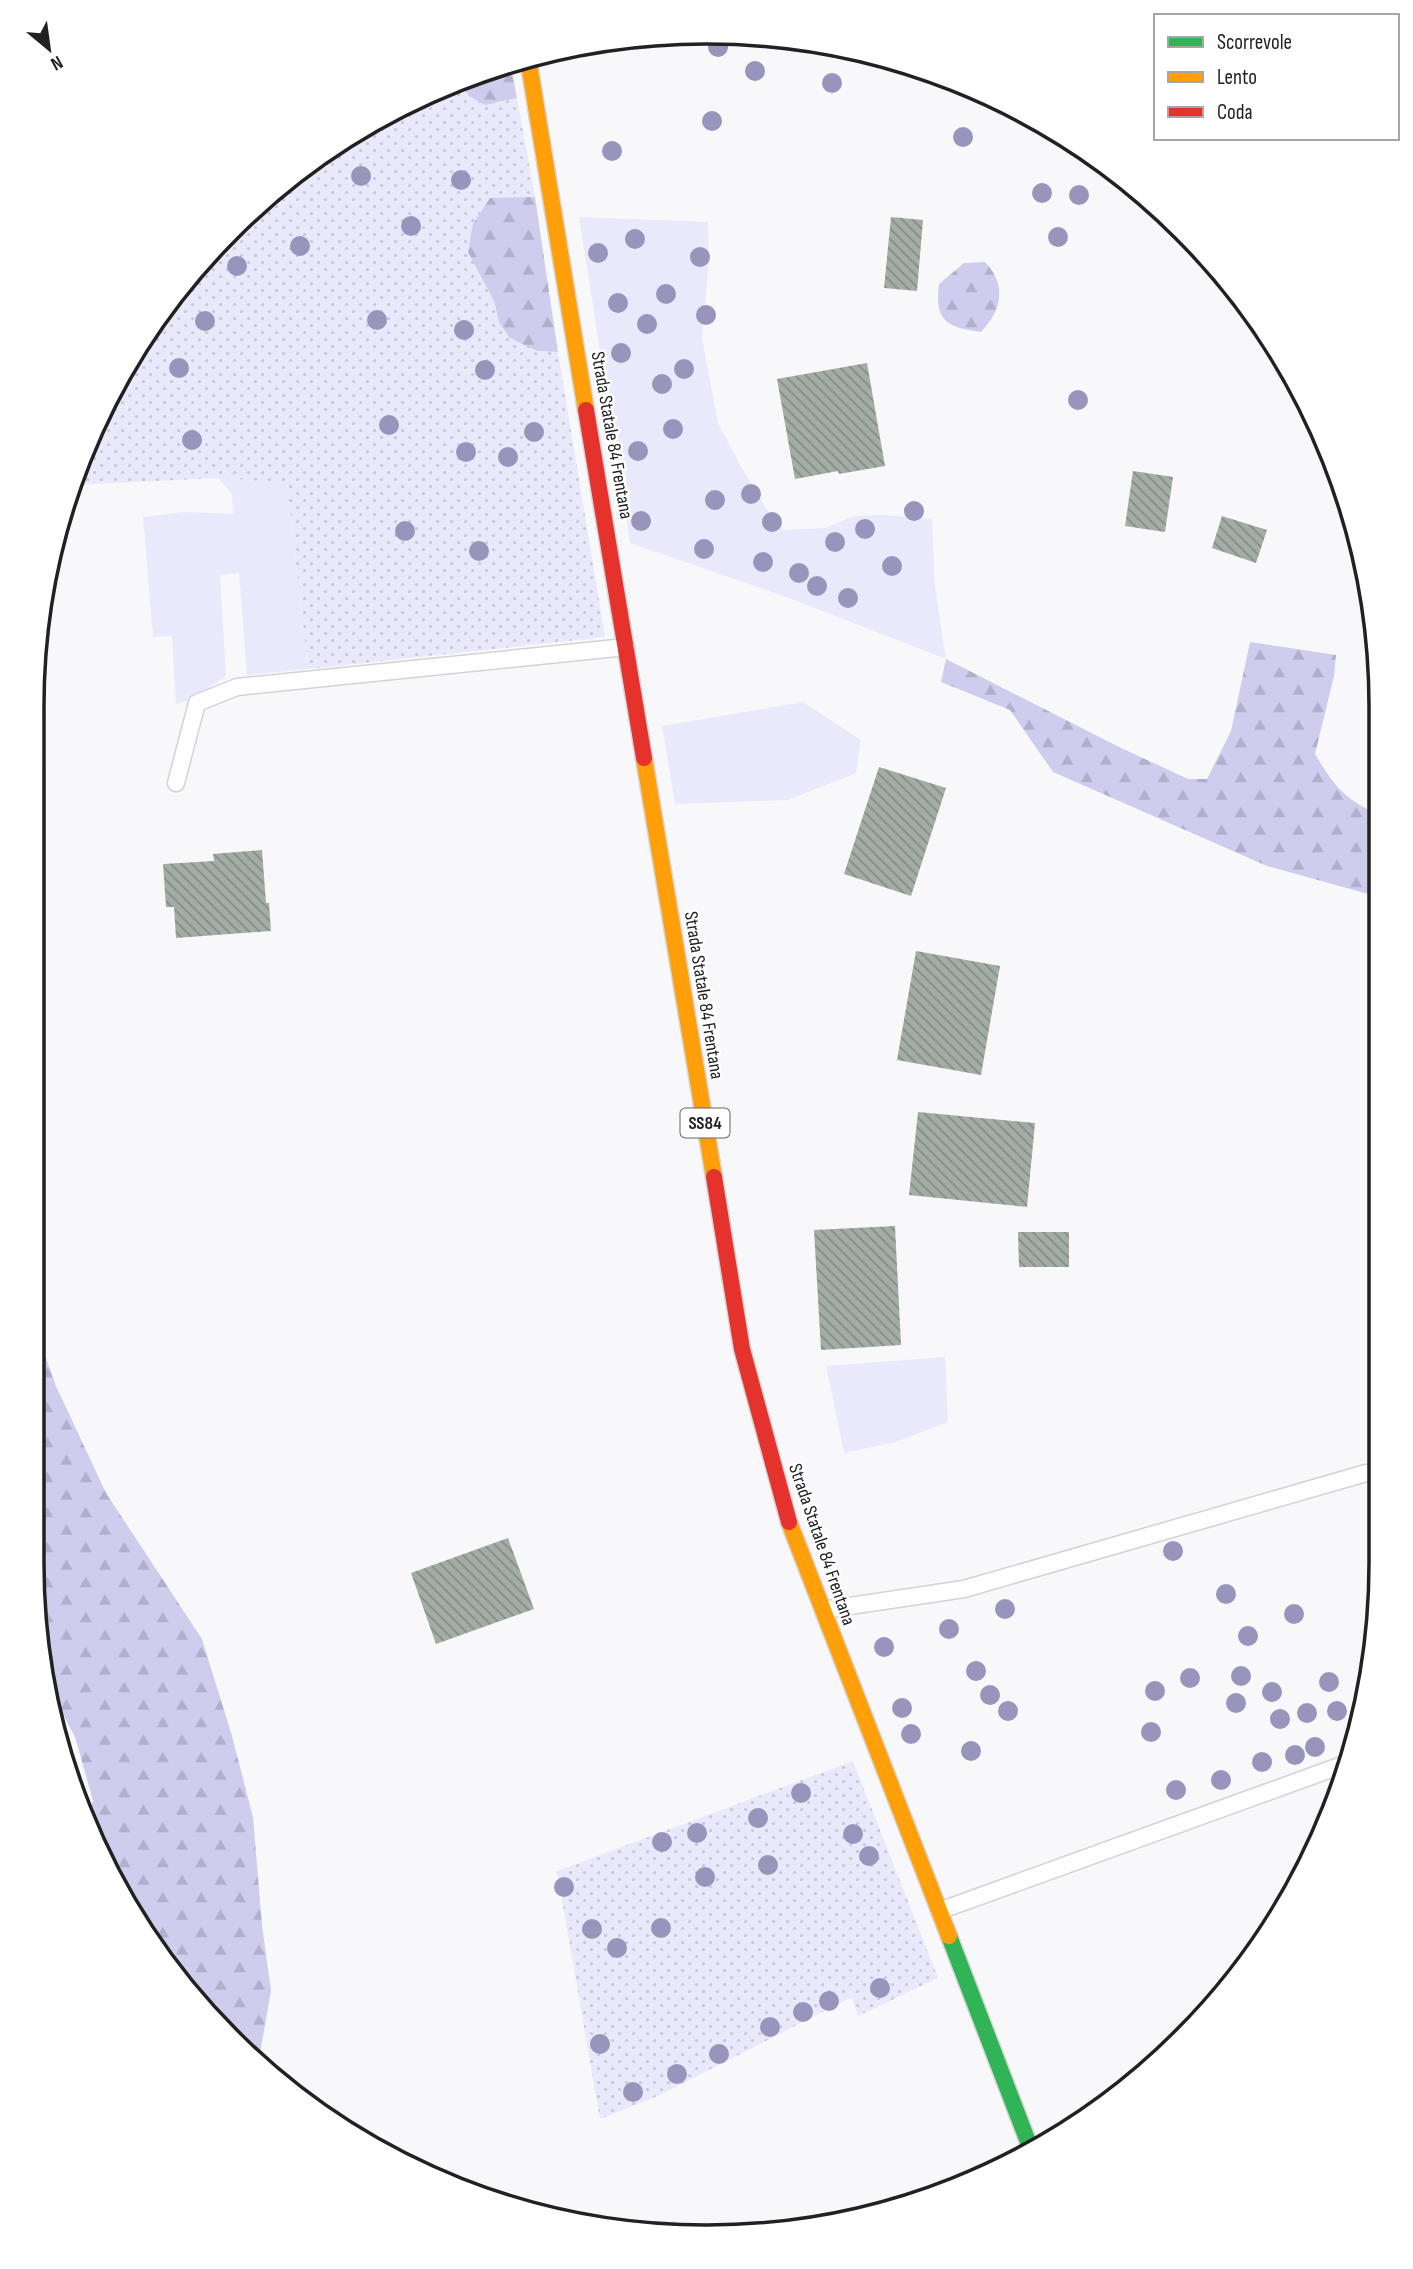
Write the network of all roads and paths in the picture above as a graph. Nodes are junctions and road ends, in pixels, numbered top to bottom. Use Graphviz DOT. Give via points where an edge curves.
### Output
graph roads {
  1 [pos="530,68"];
  2 [pos="626,647"];
  3 [pos="176,783"];
  4 [pos="1366,1473"];
  5 [pos="822,1610"];
  6 [pos="1337,1767"];
  7 [pos="939,1912"];
  8 [pos="1028,2142"];
  1 -- 2 [label="main road, Strada Statale 84 Frentana / SS84"];
  2 -- 3 [label="lane" via="237,687 197,703"];
  2 -- 5 [label="main road, Strada Statale 84 Frentana / SS84" via="742,1349 788,1519"];
  4 -- 5 [label="lane" via="964,1589"];
  5 -- 7 [label="main road, Strada Statale 84 Frentana / SS84"];
  6 -- 7 [label="lane"];
  7 -- 8 [label="main road, Strada Statale 84 Frentana / SS84"];
}
